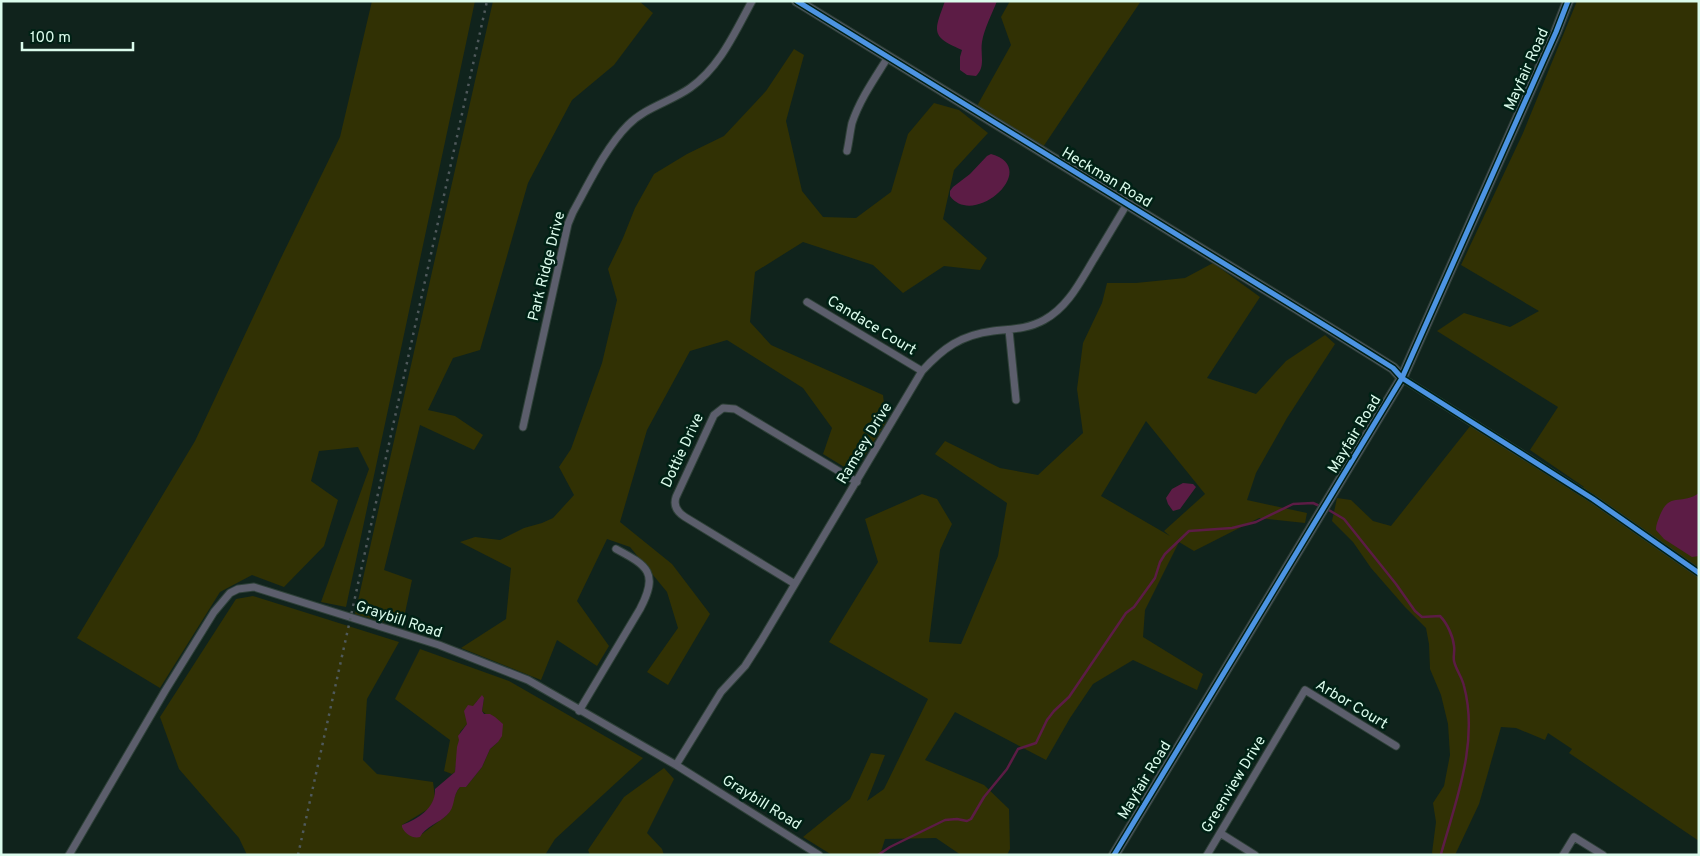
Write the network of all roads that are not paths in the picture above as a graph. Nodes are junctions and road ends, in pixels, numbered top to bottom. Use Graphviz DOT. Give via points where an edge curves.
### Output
graph roads {
  1 [pos="752,1"];
  2 [pos="797,1"];
  3 [pos="1568,1"];
  4 [pos="888,57"];
  5 [pos="847,151"];
  6 [pos="1127,204"];
  7 [pos="807,302"];
  8 [pos="1009,330"];
  9 [pos="922,371"];
  10 [pos="1402,378"];
  11 [pos="1016,400"];
  12 [pos="523,427"];
  13 [pos="857,482"];
  14 [pos="616,549"];
  15 [pos="1699,573"];
  16 [pos="795,584"];
  17 [pos="579,710"];
  18 [pos="1283,728"];
  19 [pos="1396,746"];
  20 [pos="676,765"];
  21 [pos="1220,833"];
  22 [pos="69,855"];
  23 [pos="820,855"];
  24 [pos="1114,855"];
  25 [pos="1207,855"];
  26 [pos="1255,855"];
  27 [pos="1563,855"];
  28 [pos="1603,855"];
  1 -- 12 [label="street, Park Ridge Drive" via="710,70 688,89 640,115 620,134 572,212"];
  2 -- 4 [label="street, Heckman Road"];
  3 -- 10 [label="street, Mayfair Road"];
  4 -- 5 [label="street" via="863,97 852,125"];
  4 -- 6 [label="street, Heckman Road"];
  6 -- 8 [label="street, Ramsey Drive" via="1067,302 1052,316 1036,324"];
  6 -- 10 [label="street, Heckman Road" via="1337,332 1393,368"];
  7 -- 9 [label="street, Candace Court"];
  8 -- 9 [label="street, Ramsey Drive" via="961,339 938,354"];
  8 -- 11 [label="street"];
  9 -- 13 [label="street, Ramsey Drive"];
  10 -- 15 [label="street" via="1593,499"];
  10 -- 24 [label="street, Mayfair Road"];
  13 -- 16 [label="street, Ramsey Drive"];
  13 -- 16 [label="street, Dottie Drive" via="736,409 723,408 714,415 675,500 676,510"];
  14 -- 17 [label="street" via="644,566 650,583 640,609"];
  16 -- 20 [label="street, Ramsey Drive" via="745,666 721,692"];
  17 -- 20 [label="street, Graybill Road"];
  17 -- 22 [label="street, Graybill Road" via="528,680 439,646 254,587 238,589 214,612"];
  18 -- 19 [label="street, Arbor Court" via="1305,690"];
  18 -- 21 [label="street, Greenview Drive"];
  20 -- 23 [label="street, Graybill Road"];
  21 -- 25 [label="street, Greenview Drive"];
  21 -- 26 [label="street"];
  27 -- 28 [label="street" via="1574,837"];
}
